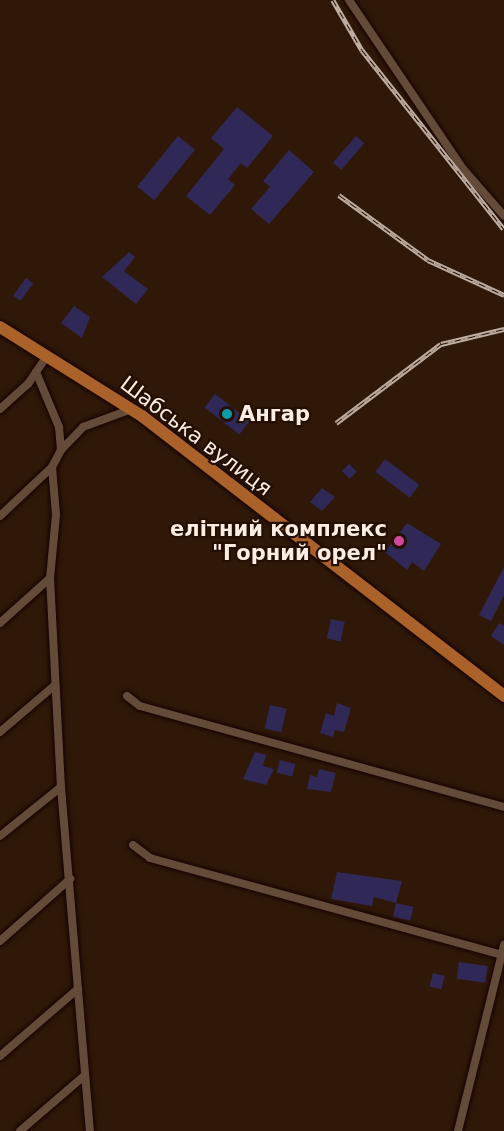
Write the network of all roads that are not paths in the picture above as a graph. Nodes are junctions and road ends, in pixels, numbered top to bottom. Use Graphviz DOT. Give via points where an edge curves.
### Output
graph roads {
  1 [pos="349,0"];
  2 [pos="504,216"];
  3 [pos="0,327"];
  4 [pos="47,356"];
  5 [pos="36,372"];
  6 [pos="0,409"];
  7 [pos="132,409"];
  8 [pos="61,450"];
  9 [pos="52,468"];
  10 [pos="0,516"];
  11 [pos="50,578"];
  12 [pos="0,624"];
  13 [pos="56,685"];
  14 [pos="127,696"];
  15 [pos="504,696"];
  16 [pos="0,732"];
  17 [pos="61,787"];
  18 [pos="504,807"];
  19 [pos="0,836"];
  20 [pos="134,845"];
  21 [pos="70,879"];
  22 [pos="0,941"];
  23 [pos="504,945"];
  24 [pos="502,955"];
  25 [pos="78,989"];
  26 [pos="0,1056"];
  27 [pos="84,1076"];
  28 [pos="20,1131"];
  29 [pos="90,1131"];
  30 [pos="458,1131"];
  1 -- 2 [label="street" via="463,169"];
  3 -- 4 [label="main road, Шабська вулиця"];
  4 -- 5 [label="street"];
  4 -- 7 [label="main road, Шабська вулиця"];
  5 -- 6 [label="street"];
  5 -- 8 [label="street" via="59,427"];
  7 -- 8 [label="street" via="83,427"];
  7 -- 15 [label="main road, Шабська вулиця"];
  8 -- 9 [label="street"];
  9 -- 10 [label="street"];
  9 -- 11 [label="street" via="56,515"];
  11 -- 12 [label="street"];
  11 -- 13 [label="street"];
  13 -- 16 [label="street"];
  13 -- 17 [label="street"];
  14 -- 18 [label="street" via="140,705"];
  17 -- 19 [label="street"];
  17 -- 21 [label="street"];
  20 -- 24 [label="street" via="150,858"];
  21 -- 22 [label="street"];
  21 -- 25 [label="street"];
  23 -- 24 [label="street"];
  24 -- 30 [label="street"];
  25 -- 26 [label="street"];
  25 -- 27 [label="street"];
  27 -- 28 [label="street"];
  27 -- 29 [label="street"];
}
